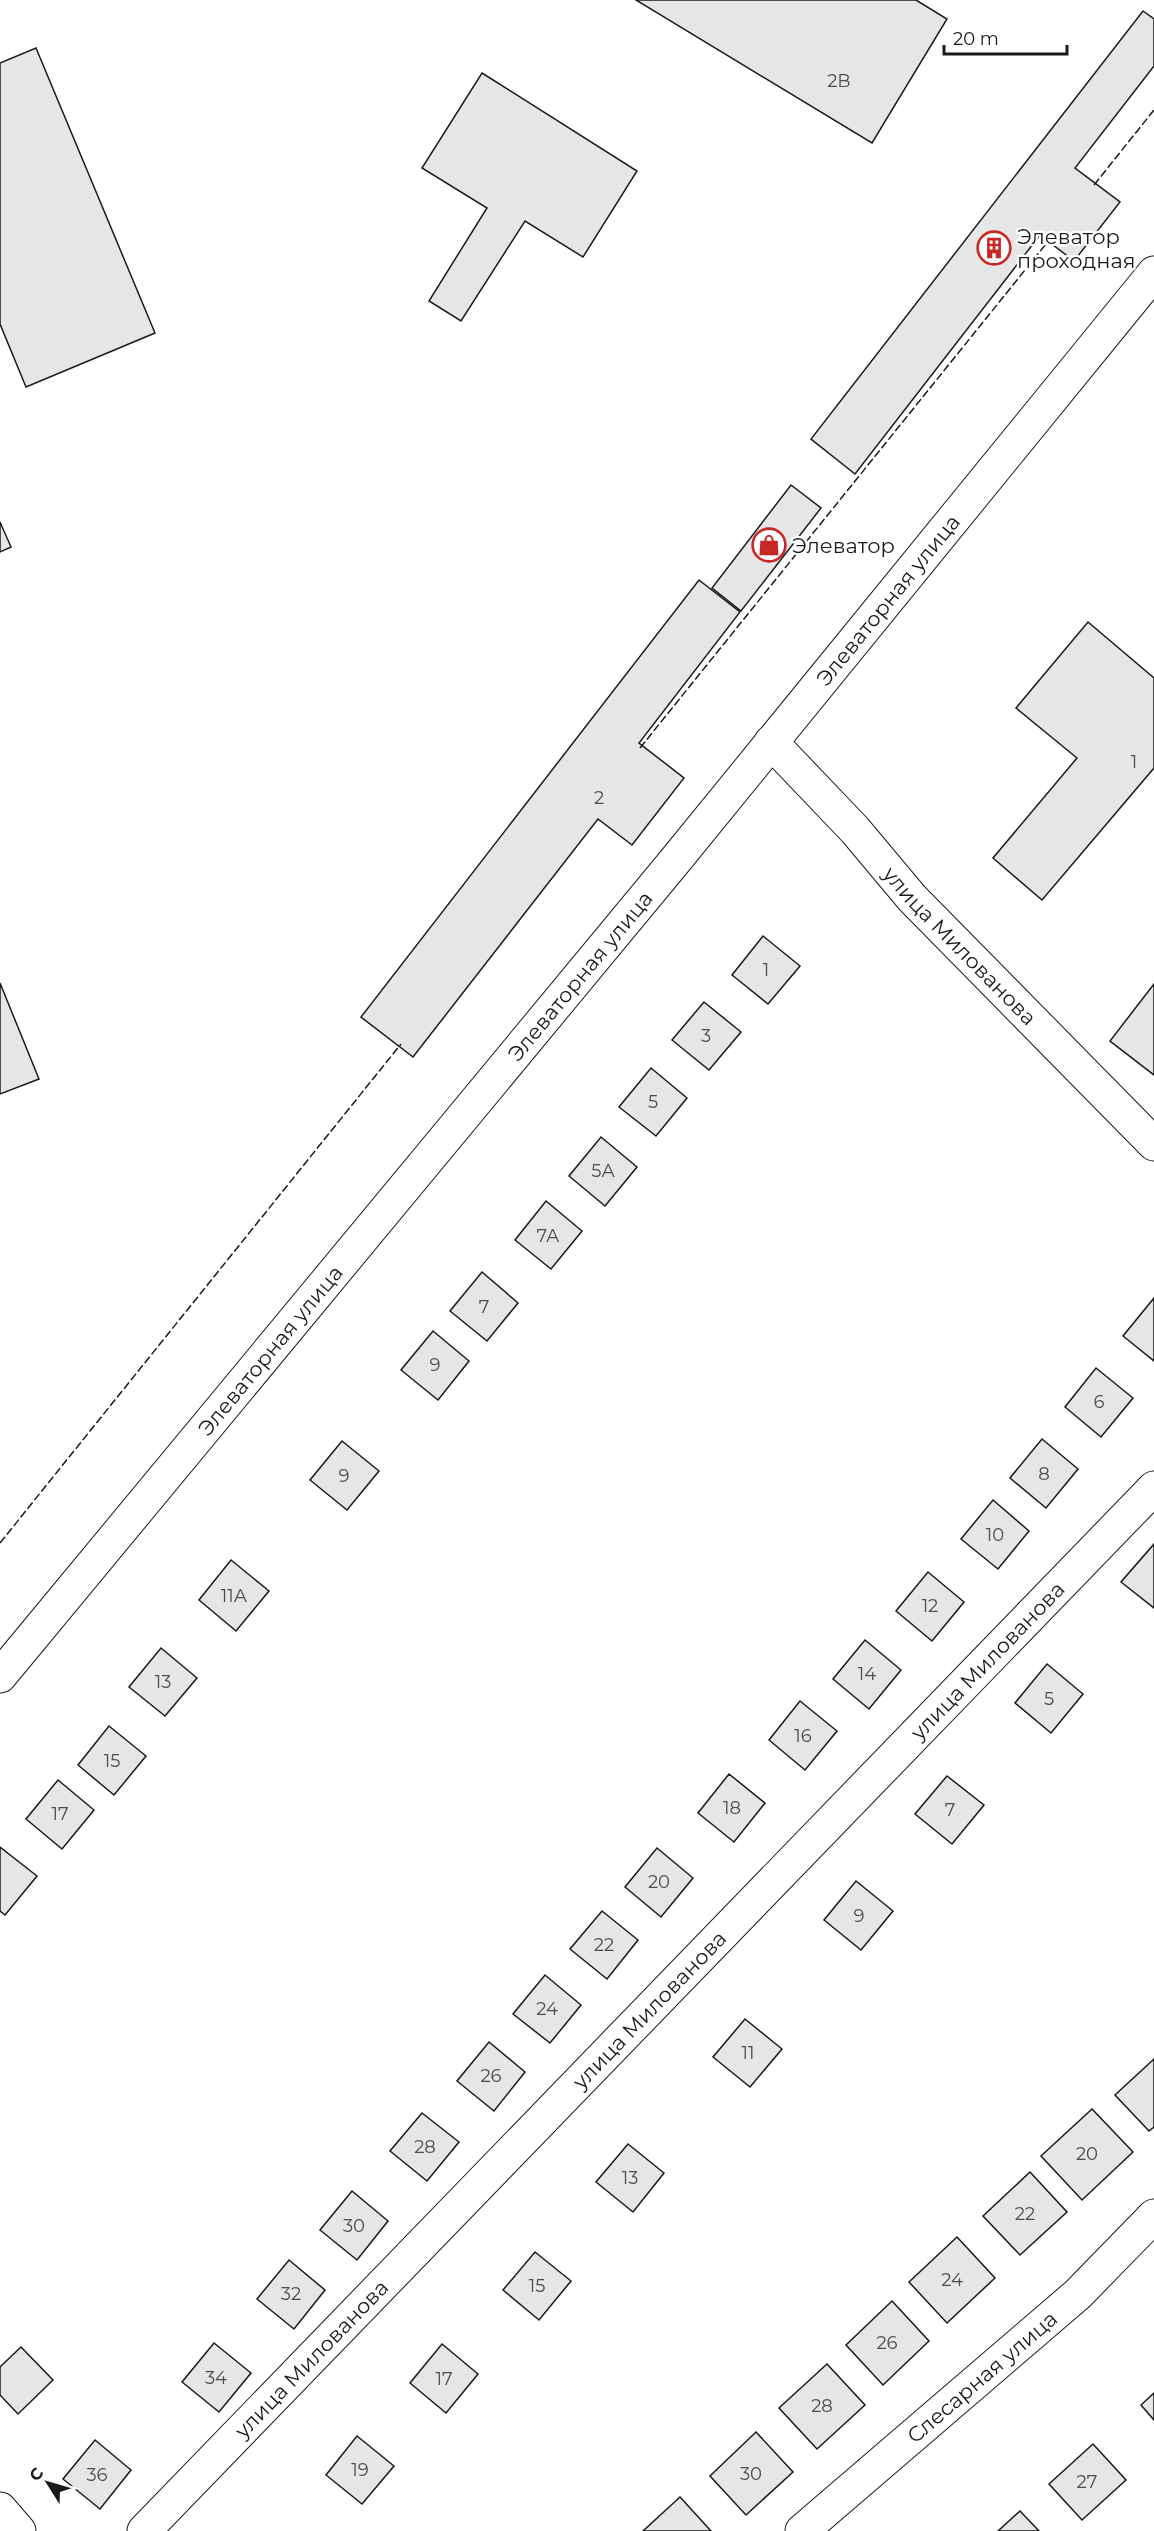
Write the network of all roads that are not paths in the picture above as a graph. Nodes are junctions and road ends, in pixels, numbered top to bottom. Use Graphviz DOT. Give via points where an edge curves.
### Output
graph roads {
  1 [pos="1154,273"];
  2 [pos="771,742"];
  3 [pos="1154,1144"];
  4 [pos="1154,1488"];
  5 [pos="0,1676"];
  6 [pos="1154,2217"];
  7 [pos="0,2509"];
  8 [pos="19,2531"];
  9 [pos="144,2531"];
  10 [pos="802,2531"];
  1 -- 2 [label="street, Элеваторная улица"];
  2 -- 3 [label="street, улица Милованова" via="855,830 912,898"];
  2 -- 5 [label="street, Элеваторная улица"];
  4 -- 9 [label="street, улица Милованова"];
  6 -- 10 [label="street, Слесарная улица" via="1078,2294"];
  7 -- 8 [label="street"];
}
